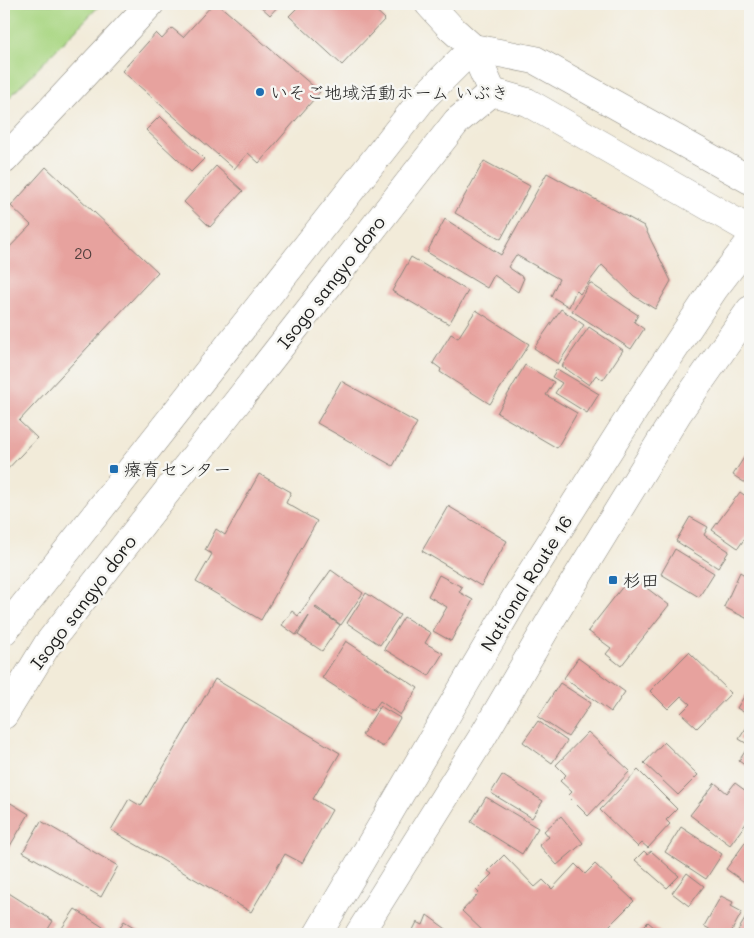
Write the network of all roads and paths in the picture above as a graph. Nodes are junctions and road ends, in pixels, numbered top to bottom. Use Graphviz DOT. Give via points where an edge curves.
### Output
graph roads {
  1 [pos="150,4"];
  2 [pos="429,4"];
  3 [pos="473,48"];
  4 [pos="492,92"];
  5 [pos="4,160"];
  6 [pos="750,180"];
  7 [pos="750,230"];
  8 [pos="750,242"];
  9 [pos="750,310"];
  10 [pos="5,624"];
  11 [pos="4,715"];
  12 [pos="318,934"];
  13 [pos="359,934"];
  1 -- 5 [label="main road"];
  2 -- 3 [label="main road"];
  3 -- 4 [label="main road"];
  3 -- 6 [label="main road" via="535,60"];
  3 -- 10 [label="main road" via="424,97"];
  4 -- 7 [label="main road" via="527,102"];
  4 -- 11 [label="main road, Isogo sangyo doro" via="457,121 47,645"];
  8 -- 12 [label="main road, National Route 16" via="714,289 645,392 516,597"];
  9 -- 13 [label="main road" via="678,413"];
}
